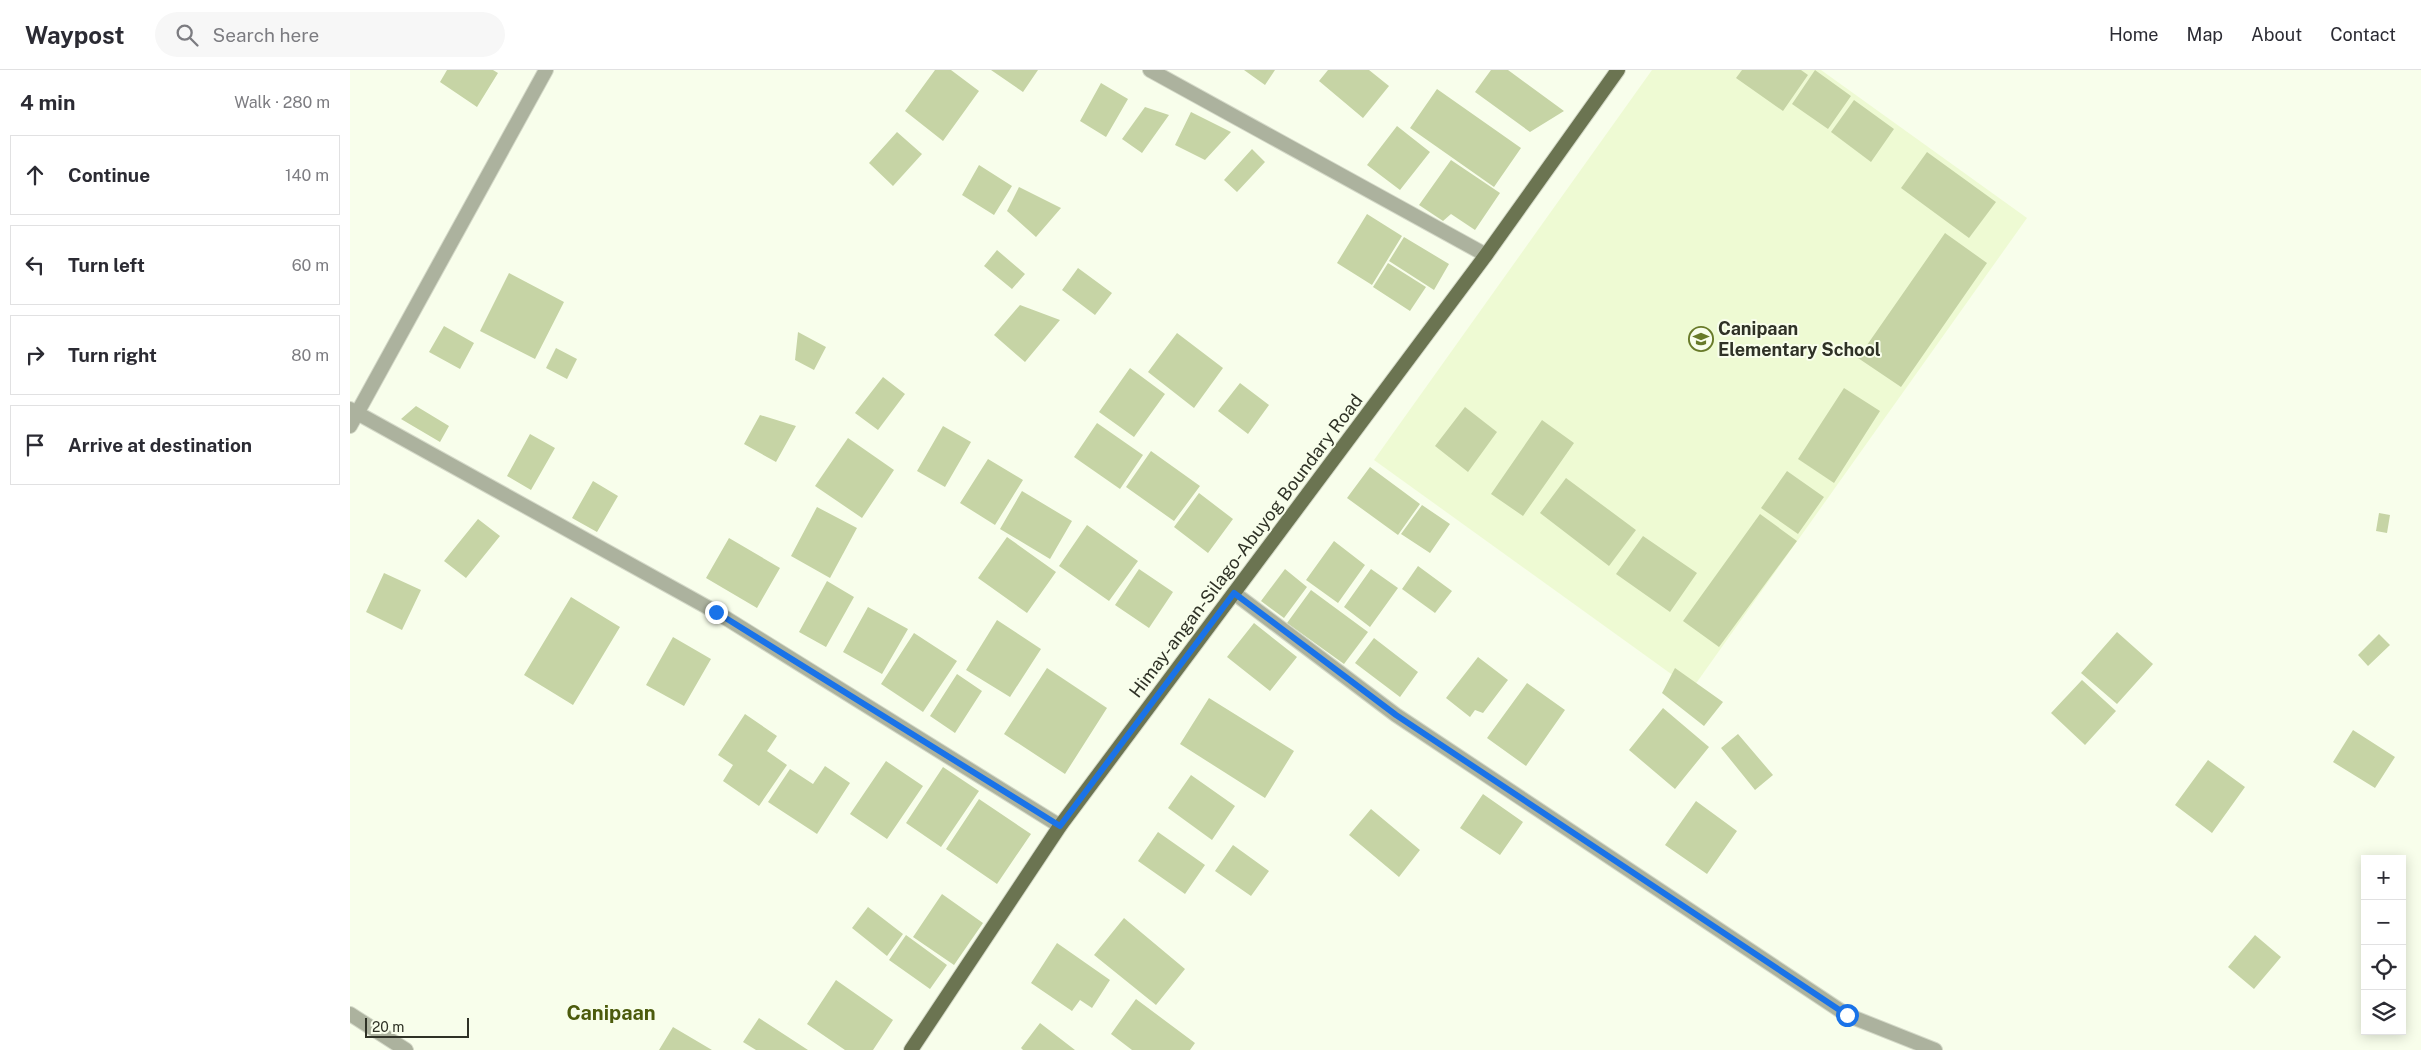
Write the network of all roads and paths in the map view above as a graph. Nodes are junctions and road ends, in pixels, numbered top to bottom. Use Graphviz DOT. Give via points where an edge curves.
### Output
graph roads {
  1 [pos="546,70"];
  2 [pos="1150,70"];
  3 [pos="1618,70"];
  4 [pos="1486,255"];
  5 [pos="353,411"];
  6 [pos="350,426"];
  7 [pos="1234,593"];
  8 [pos="1060,826"];
  9 [pos="350,1014"];
  10 [pos="406,1050"];
  11 [pos="912,1050"];
  12 [pos="1934,1050"];
  1 -- 5 [label="street"];
  2 -- 4 [label="street"];
  3 -- 4 [label="main road, Himay-angan-Silago-Abuyog Boundary Road"];
  4 -- 7 [label="main road, Himay-angan-Silago-Abuyog Boundary Road"];
  5 -- 6 [label="street"];
  5 -- 8 [label="street" via="716,612"];
  7 -- 8 [label="main road, Himay-angan-Silago-Abuyog Boundary Road"];
  7 -- 12 [label="street" via="1396,715 1847,1015"];
  8 -- 11 [label="main road, Himay-angan-Silago-Abuyog Boundary Road"];
  9 -- 10 [label="street"];
}
